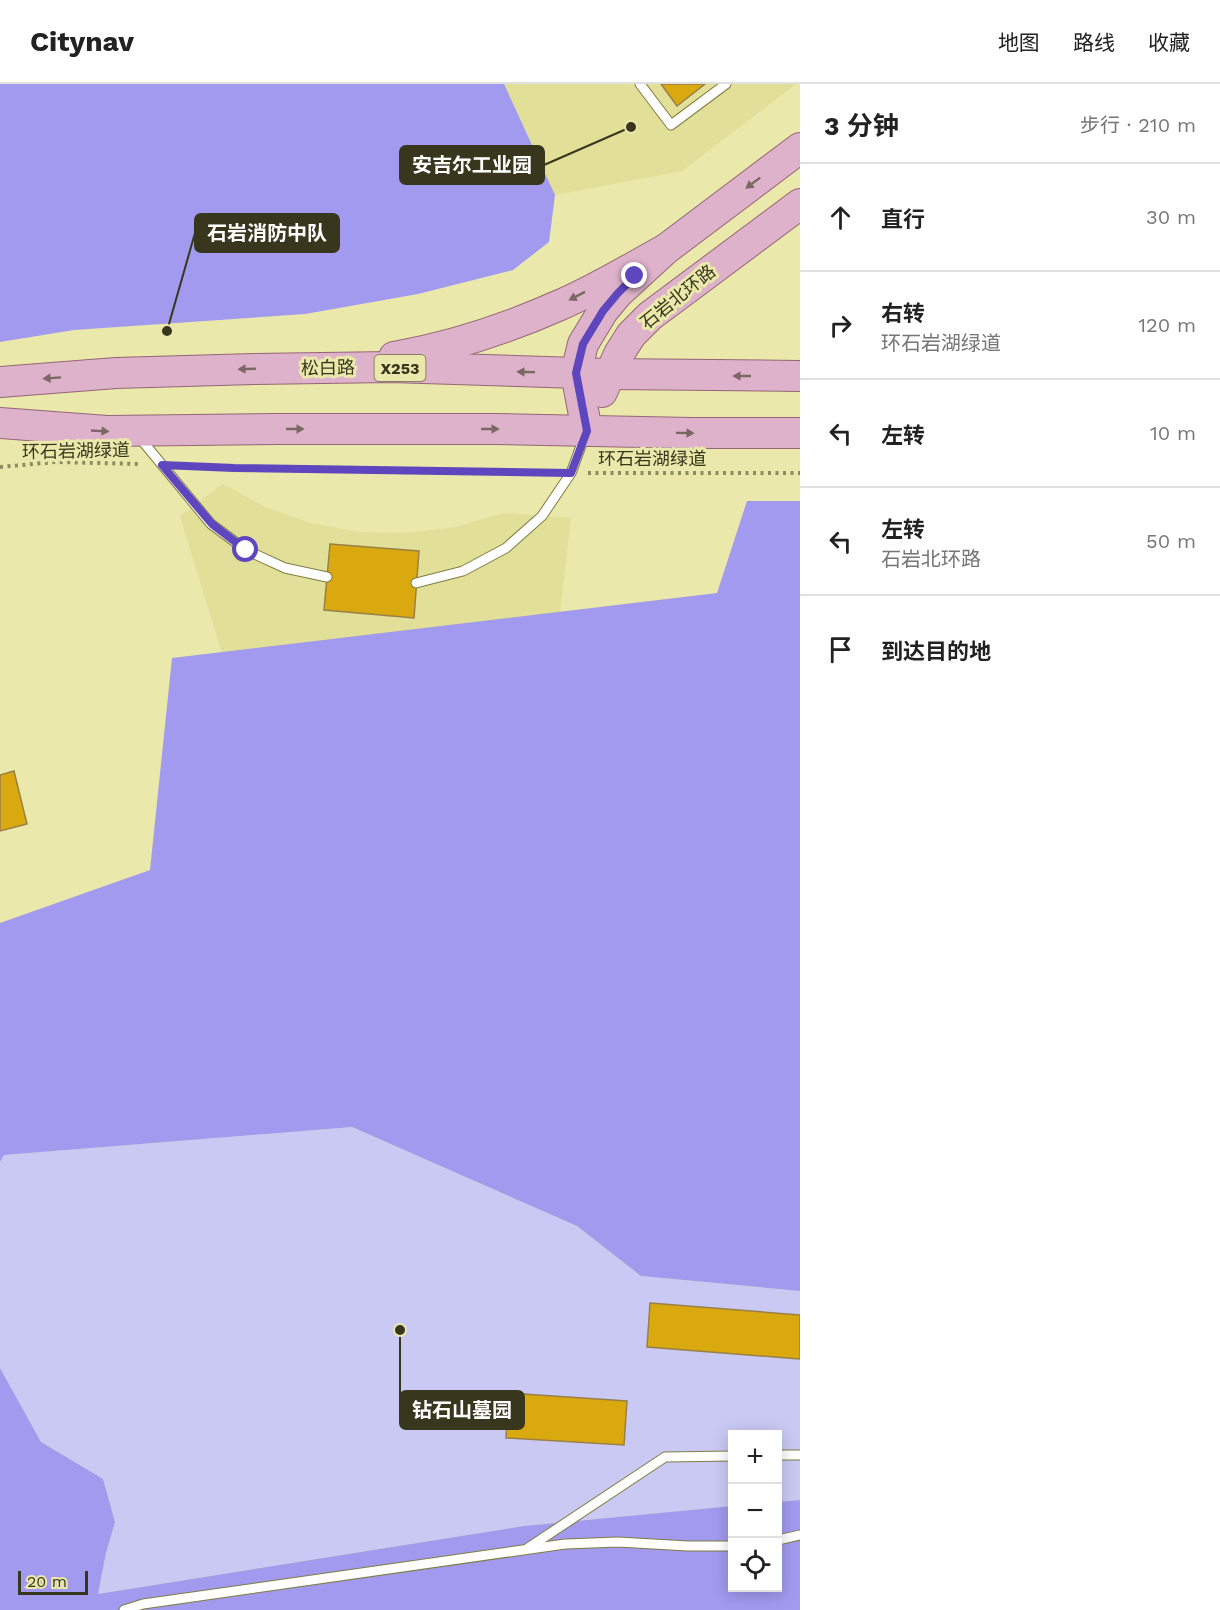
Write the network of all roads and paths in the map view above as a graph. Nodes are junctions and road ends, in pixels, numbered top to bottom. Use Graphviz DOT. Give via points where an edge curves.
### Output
graph roads {
  1 [pos="640,84"];
  2 [pos="726,84"];
  3 [pos="800,148"];
  4 [pos="800,204"];
  5 [pos="666,249"];
  6 [pos="295,368"];
  7 [pos="576,373"];
  8 [pos="609,374"];
  9 [pos="800,376"];
  10 [pos="0,382"];
  11 [pos="0,423"];
  12 [pos="134,431"];
  13 [pos="587,431"];
  14 [pos="800,433"];
  15 [pos="162,465"];
  16 [pos="0,467"];
  17 [pos="571,473"];
  18 [pos="800,473"];
  19 [pos="327,577"];
  20 [pos="416,583"];
  21 [pos="782,1455"];
  22 [pos="800,1455"];
  23 [pos="728,1456"];
  24 [pos="800,1535"];
  25 [pos="782,1539"];
  26 [pos="728,1546"];
  27 [pos="526,1549"];
  28 [pos="124,1610"];
  1 -- 2 [label="lane" via="671,125"];
  3 -- 5 [label="main road, one-way"];
  4 -- 8 [label="main road, 石岩北环路" via="650,316 632,335"];
  5 -- 6 [label="main road, one-way" via="562,304 495,330 415,353"];
  5 -- 7 [label="main road" via="603,311 583,344"];
  7 -- 6 [label="main road, 松白路 / X253, one-way"];
  6 -- 10 [label="main road, 松白路 / X253, one-way" via="116,373"];
  7 -- 8 [label="main road, 松白路 / X253"];
  7 -- 13 [label="main road"];
  9 -- 8 [label="main road, 松白路 / X253, one-way"];
  8 -- 13 [label="main road, 石岩北环路"];
  11 -- 12 [label="main road, one-way"];
  12 -- 13 [label="main road, one-way"];
  12 -- 15 [label="lane"];
  13 -- 14 [label="main road, one-way"];
  13 -- 17 [label="lane"];
  15 -- 16 [label="path, 环石岩湖绿道" via="55,462"];
  15 -- 17 [label="path, 环石岩湖绿道"];
  15 -- 19 [label="lane" via="212,524 246,550 285,568"];
  17 -- 18 [label="path, 环石岩湖绿道"];
  17 -- 20 [label="lane" via="542,516 506,548 463,571"];
  21 -- 22 [label="lane"];
  23 -- 27 [label="lane" via="665,1457"];
  24 -- 25 [label="lane"];
  26 -- 27 [label="lane" via="618,1542"];
  27 -- 28 [label="lane" via="143,1604"];
}
